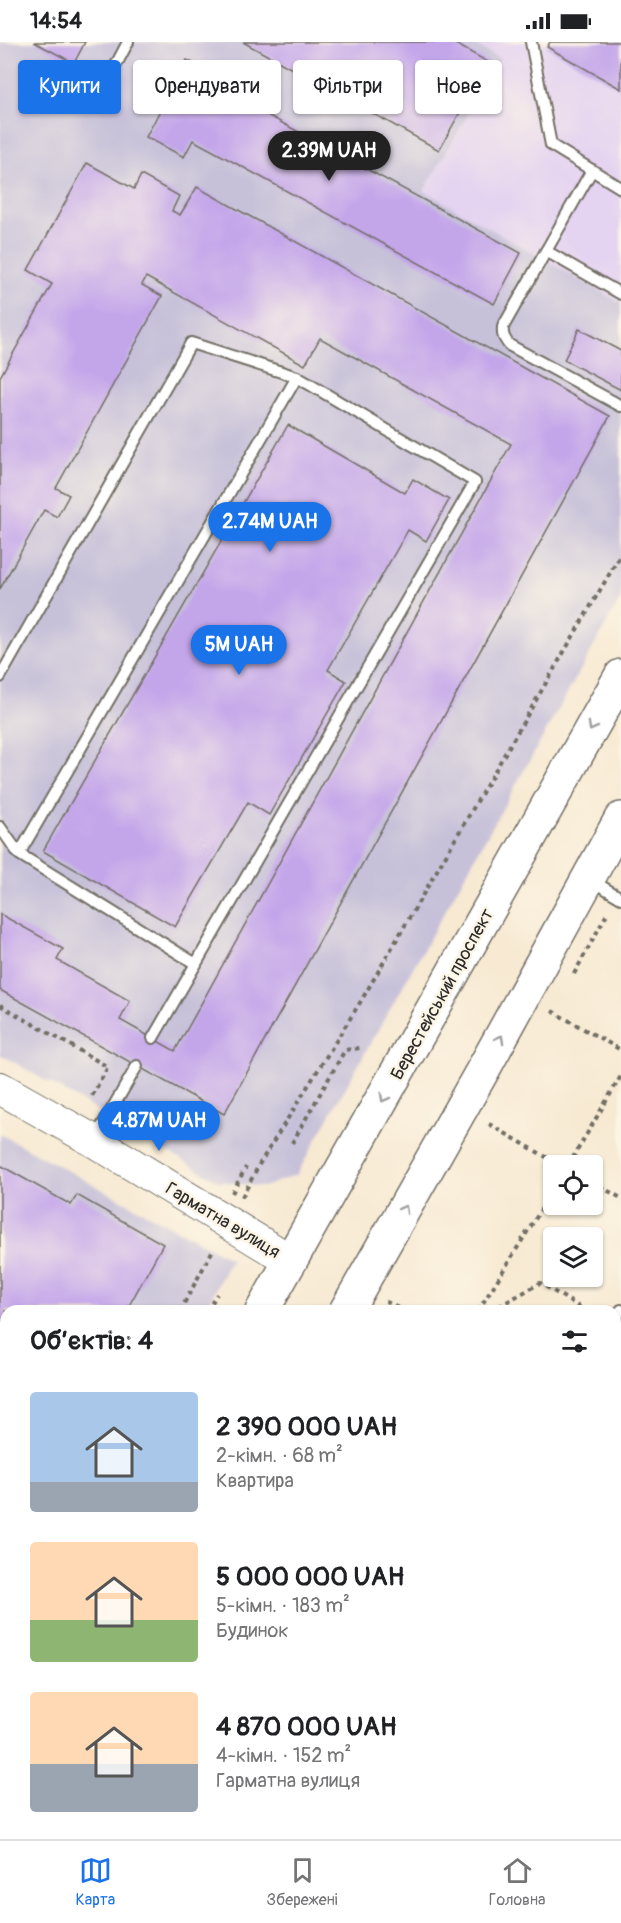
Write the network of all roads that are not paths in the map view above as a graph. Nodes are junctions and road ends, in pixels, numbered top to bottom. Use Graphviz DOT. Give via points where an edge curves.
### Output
graph roads {
  1 [pos="128,42"];
  2 [pos="531,42"];
  3 [pos="119,60"];
  4 [pos="592,170"];
  5 [pos="621,188"];
  6 [pos="546,251"];
  7 [pos="621,294"];
  8 [pos="297,377"];
  9 [pos="621,406"];
  10 [pos="621,676"];
  11 [pos="0,677"];
  12 [pos="621,819"];
  13 [pos="0,827"];
  14 [pos="19,854"];
  15 [pos="588,879"];
  16 [pos="621,898"];
  17 [pos="196,964"];
  18 [pos="153,1038"];
  19 [pos="137,1066"];
  20 [pos="0,1088"];
  21 [pos="94,1141"];
  22 [pos="291,1261"];
  23 [pos="265,1305"];
  24 [pos="349,1305"];
  1 -- 3 [label="lane"];
  2 -- 4 [label="lane" via="549,142"];
  4 -- 5 [label="lane"];
  4 -- 6 [label="lane"];
  6 -- 7 [label="lane"];
  6 -- 9 [label="lane" via="503,327 504,339"];
  8 -- 11 [label="lane" via="191,343"];
  8 -- 14 [label="lane"];
  8 -- 17 [label="lane" via="475,482"];
  10 -- 22 [label="main road, Берестейський проспект, one-way"];
  12 -- 15 [label="main road"];
  13 -- 14 [label="lane"];
  14 -- 17 [label="lane"];
  15 -- 16 [label="lane"];
  24 -- 15 [label="main road, one-way"];
  17 -- 18 [label="lane"];
  19 -- 21 [label="lane"];
  20 -- 21 [label="street, Гарматна вулиця"];
  21 -- 22 [label="street, Гарматна вулиця"];
  22 -- 23 [label="main road, Берестейський проспект"];
}
